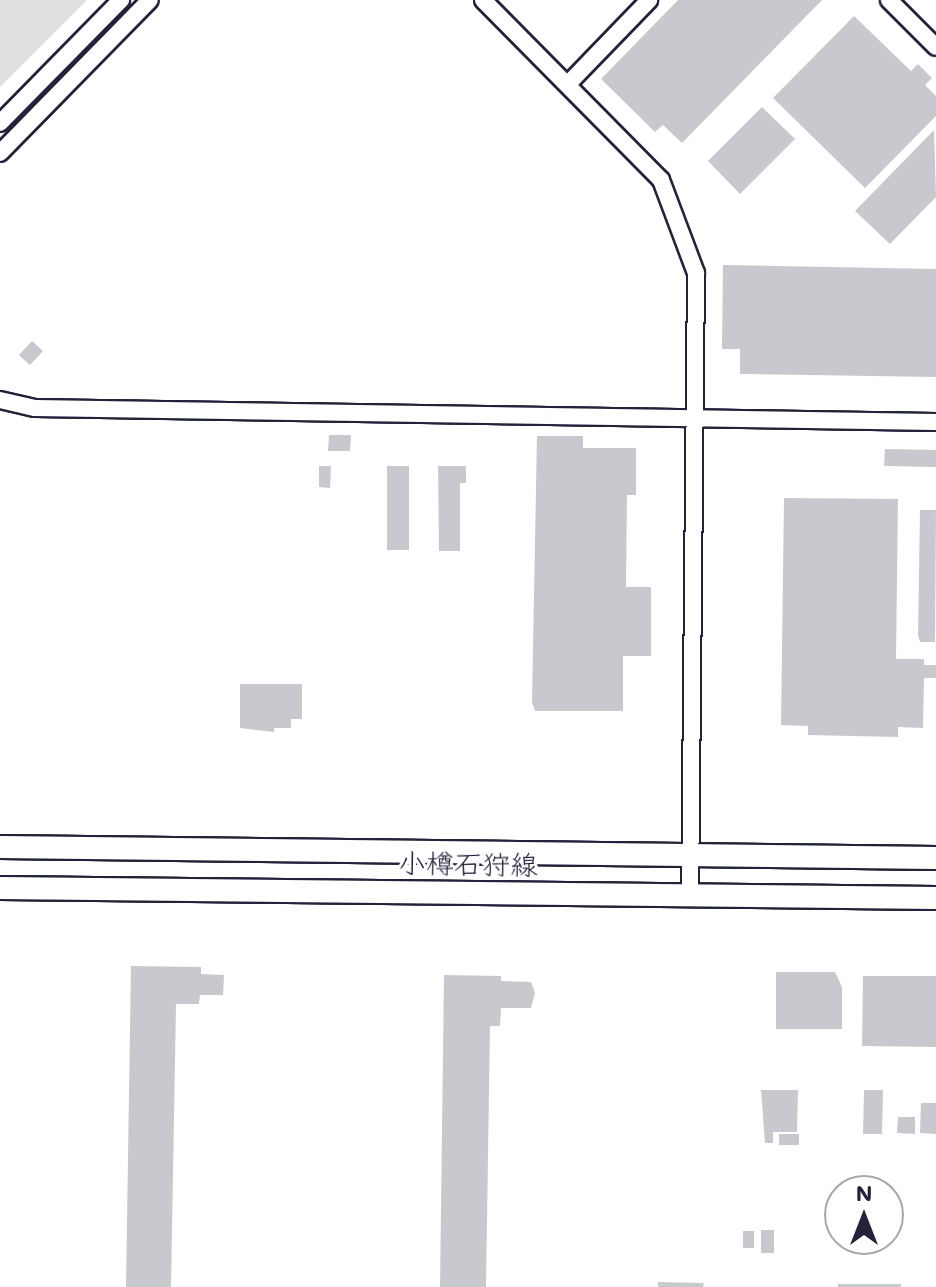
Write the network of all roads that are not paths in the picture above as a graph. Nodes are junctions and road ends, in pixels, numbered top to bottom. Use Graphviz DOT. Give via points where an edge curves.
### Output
graph roads {
  1 [pos="121,0"];
  2 [pos="150,0"];
  3 [pos="483,0"];
  4 [pos="649,0"];
  5 [pos="889,0"];
  6 [pos="936,47"];
  7 [pos="568,84"];
  8 [pos="0,123"];
  9 [pos="0,153"];
  10 [pos="0,400"];
  11 [pos="696,419"];
  12 [pos="936,422"];
  13 [pos="0,847"];
  14 [pos="690,855"];
  15 [pos="936,858"];
  16 [pos="0,888"];
  17 [pos="690,895"];
  18 [pos="936,898"];
  1 -- 8 [label="street"];
  2 -- 9 [label="street"];
  3 -- 7 [label="street"];
  4 -- 7 [label="street"];
  5 -- 6 [label="street"];
  7 -- 11 [label="street" via="661,180 685,232 699,305"];
  10 -- 11 [label="street" via="35,408"];
  11 -- 12 [label="street"];
  11 -- 14 [label="street"];
  13 -- 14 [label="main road, 小樽石狩線"];
  14 -- 15 [label="main road, 小樽石狩線"];
  14 -- 17 [label="street"];
  16 -- 17 [label="main road, 小樽石狩線"];
  17 -- 18 [label="main road, 小樽石狩線"];
}
